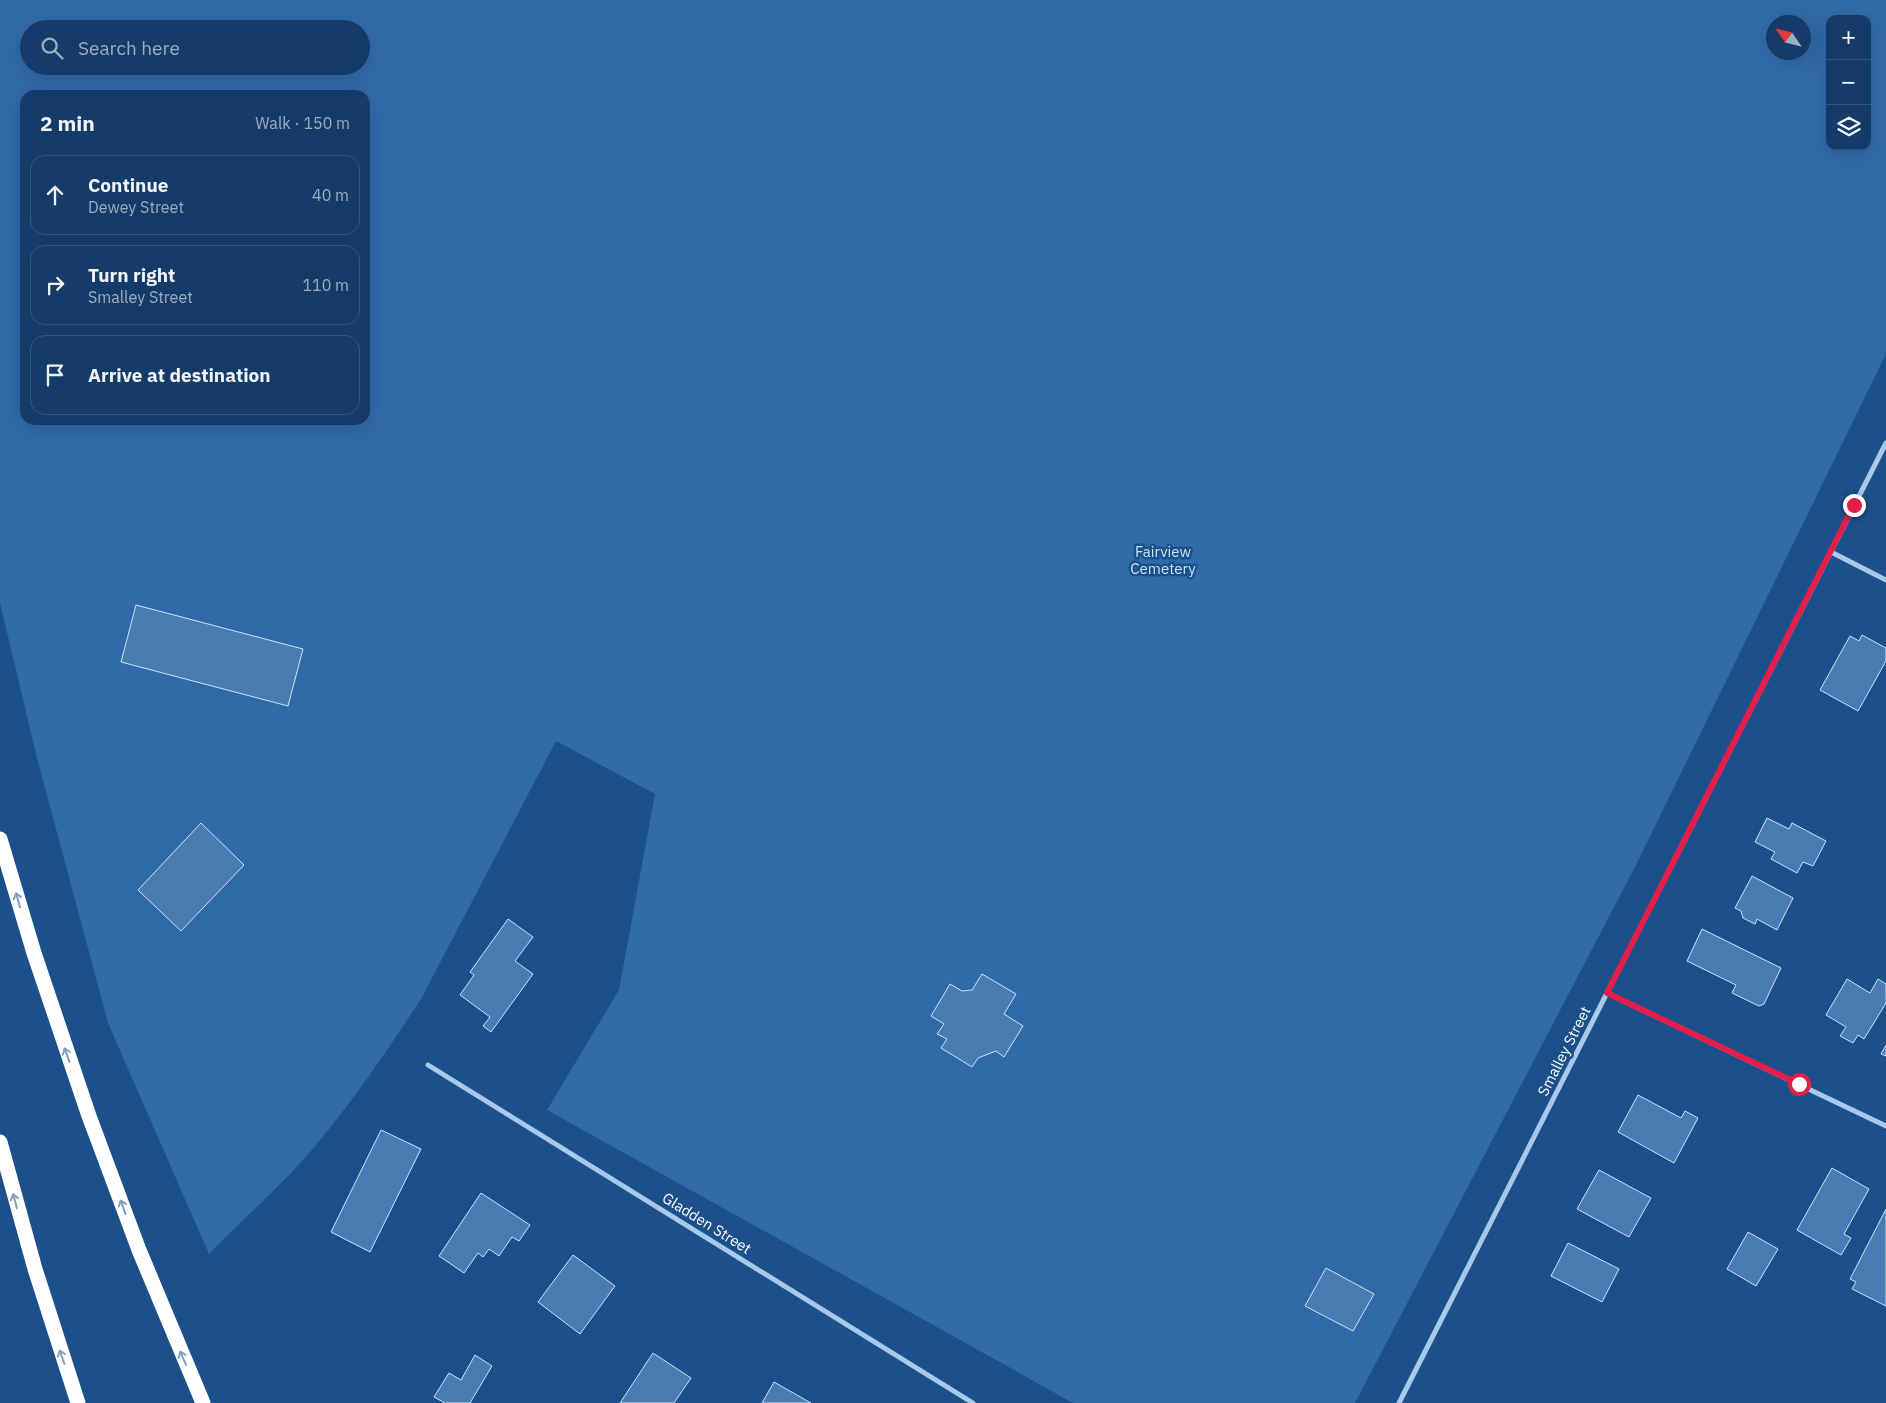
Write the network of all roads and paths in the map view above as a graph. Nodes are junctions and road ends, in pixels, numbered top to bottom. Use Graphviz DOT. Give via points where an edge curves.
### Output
graph roads {
  1 [pos="1886,443"];
  2 [pos="1831,552"];
  3 [pos="1886,580"];
  4 [pos="0,839"];
  5 [pos="1607,993"];
  6 [pos="428,1065"];
  7 [pos="1886,1126"];
  8 [pos="0,1142"];
  9 [pos="78,1403"];
  10 [pos="203,1403"];
  11 [pos="973,1403"];
  12 [pos="1399,1403"];
  1 -- 2 [label="street, Smalley Street"];
  2 -- 3 [label="street"];
  2 -- 5 [label="street, Smalley Street"];
  10 -- 4 [label="highway, one-way" via="139,1250 89,1116 34,953"];
  5 -- 7 [label="street"];
  5 -- 12 [label="street, Smalley Street"];
  6 -- 11 [label="street, Gladden Street"];
  9 -- 8 [label="highway, one-way" via="35,1269"];
}
